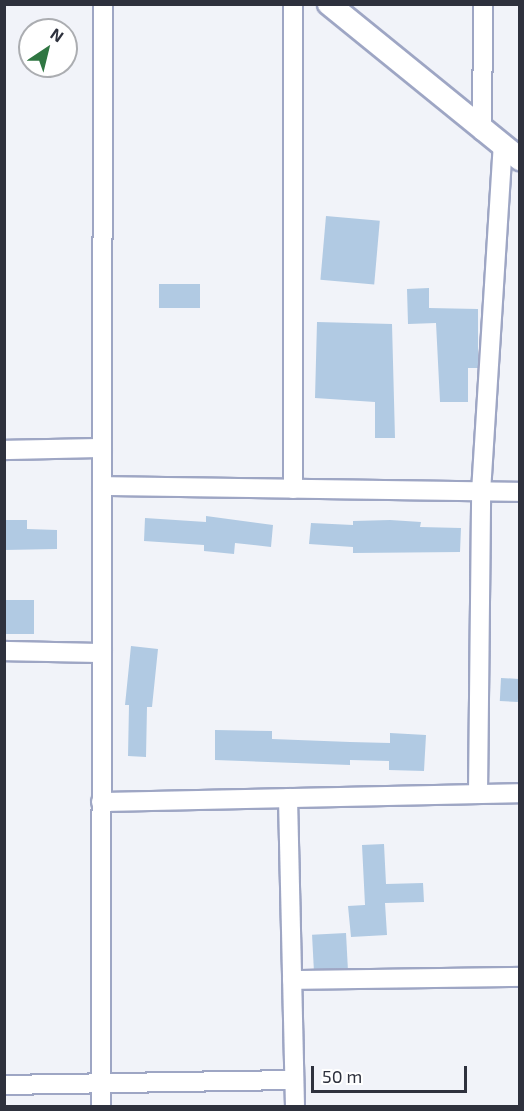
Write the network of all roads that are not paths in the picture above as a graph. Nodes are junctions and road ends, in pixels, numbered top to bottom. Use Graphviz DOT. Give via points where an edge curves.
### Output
graph roads {
  1 [pos="103,4"];
  2 [pos="293,4"];
  3 [pos="329,4"];
  4 [pos="483,4"];
  5 [pos="482,131"];
  6 [pos="515,155"];
  7 [pos="102,448"];
  8 [pos="4,450"];
  9 [pos="102,486"];
  10 [pos="293,489"];
  11 [pos="482,492"];
  12 [pos="519,492"];
  13 [pos="4,651"];
  14 [pos="102,653"];
  15 [pos="519,793"];
  16 [pos="478,794"];
  17 [pos="288,798"];
  18 [pos="102,802"];
  19 [pos="519,977"];
  20 [pos="292,980"];
  21 [pos="294,1080"];
  22 [pos="101,1083"];
  23 [pos="4,1085"];
  24 [pos="101,1107"];
  25 [pos="295,1107"];
  1 -- 7 [label="street"];
  2 -- 10 [label="street"];
  3 -- 5 [label="street"];
  4 -- 5 [label="street"];
  5 -- 6 [label="street"];
  6 -- 11 [label="street"];
  7 -- 8 [label="street"];
  7 -- 9 [label="street"];
  9 -- 10 [label="street"];
  9 -- 14 [label="street"];
  10 -- 11 [label="street"];
  11 -- 12 [label="street"];
  11 -- 16 [label="street"];
  13 -- 14 [label="street"];
  14 -- 18 [label="street"];
  15 -- 16 [label="street"];
  16 -- 17 [label="street"];
  17 -- 18 [label="street"];
  17 -- 20 [label="street"];
  18 -- 22 [label="street"];
  19 -- 20 [label="street"];
  20 -- 21 [label="street"];
  21 -- 22 [label="street"];
  21 -- 25 [label="street"];
  22 -- 23 [label="street"];
  22 -- 24 [label="street"];
}
